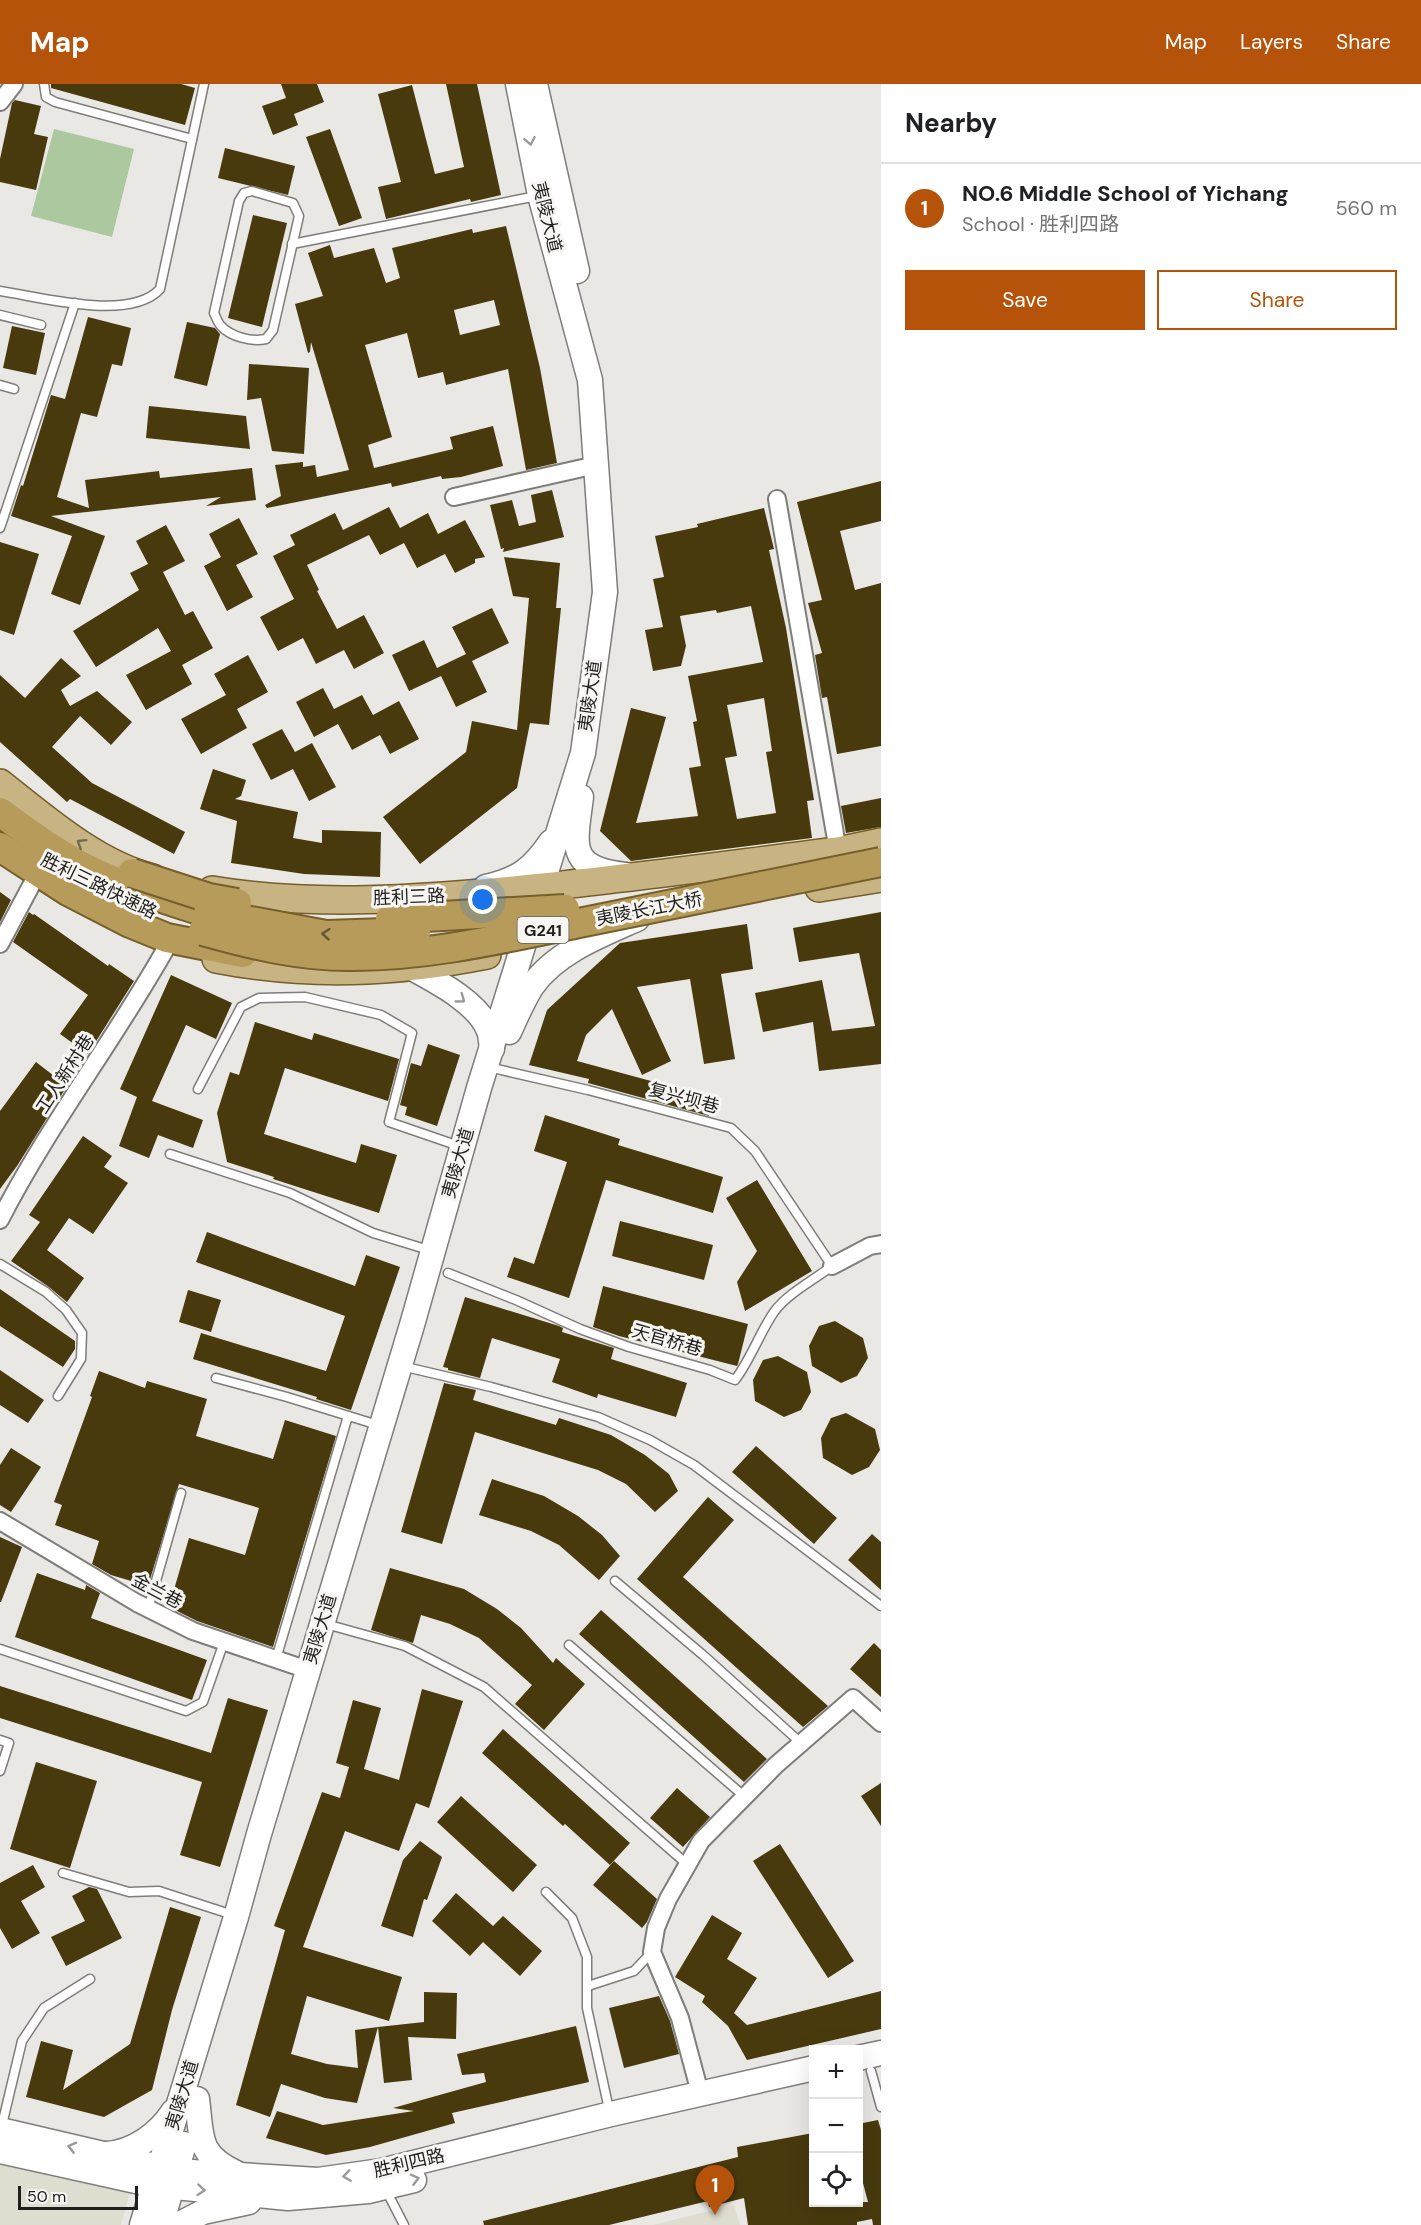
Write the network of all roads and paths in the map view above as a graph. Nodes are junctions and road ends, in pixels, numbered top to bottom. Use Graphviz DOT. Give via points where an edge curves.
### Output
graph roads {
  1 [pos="14,84"];
  2 [pos="44,84"];
  3 [pos="204,84"];
  4 [pos="518,84"];
  5 [pos="535,84"];
  6 [pos="0,102"];
  7 [pos="192,139"];
  8 [pos="540,195"];
  9 [pos="292,244"];
  10 [pos="0,291"];
  11 [pos="75,303"];
  12 [pos="0,315"];
  13 [pos="40,325"];
  14 [pos="0,385"];
  15 [pos="14,389"];
  16 [pos="596,465"];
  17 [pos="454,497"];
  18 [pos="777,499"];
  19 [pos="0,528"];
  20 [pos="0,783"];
  21 [pos="573,803"];
  22 [pos="0,812"];
  23 [pos="0,831"];
  24 [pos="881,842"];
  25 [pos="0,847"];
  26 [pos="881,849"];
  27 [pos="838,850"];
  28 [pos="881,862"];
  29 [pos="0,864"];
  30 [pos="132,873"];
  31 [pos="640,876"];
  32 [pos="881,878"];
  33 [pos="33,882"];
  34 [pos="554,895"];
  35 [pos="445,897"];
  36 [pos="638,919"];
  37 [pos="205,922"];
  38 [pos="0,944"];
  39 [pos="530,944"];
  40 [pos="165,950"];
  41 [pos="312,955"];
  42 [pos="412,968"];
  43 [pos="499,1051"];
  44 [pos="198,1089"];
  45 [pos="463,1147"];
  46 [pos="170,1154"];
  47 [pos="0,1220"];
  48 [pos="881,1244"];
  49 [pos="433,1251"];
  50 [pos="0,1264"];
  51 [pos="832,1266"];
  52 [pos="448,1274"];
  53 [pos="410,1368"];
  54 [pos="216,1378"];
  55 [pos="58,1396"];
  56 [pos="348,1416"];
  57 [pos="381,1426"];
  58 [pos="181,1493"];
  59 [pos="0,1521"];
  60 [pos="615,1581"];
  61 [pos="881,1606"];
  62 [pos="148,1609"];
  63 [pos="333,1626"];
  64 [pos="224,1642"];
  65 [pos="569,1645"];
  66 [pos="0,1649"];
  67 [pos="276,1659"];
  68 [pos="308,1670"];
  69 [pos="881,1723"];
  70 [pos="0,1740"];
  71 [pos="801,1743"];
  72 [pos="0,1771"];
  73 [pos="745,1797"];
  74 [pos="688,1865"];
  75 [pos="63,1873"];
  76 [pos="546,1892"];
  77 [pos="236,1917"];
  78 [pos="652,1952"];
  79 [pos="90,1979"];
  80 [pos="588,1986"];
  81 [pos="870,2065"];
  82 [pos="809,2069"];
  83 [pos="809,2085"];
  84 [pos="700,2093"];
  85 [pos="189,2099"];
  86 [pos="881,2107"];
  87 [pos="610,2114"];
  88 [pos="0,2137"];
  89 [pos="102,2164"];
  90 [pos="241,2176"];
  91 [pos="165,2178"];
  92 [pos="384,2187"];
  93 [pos="279,2197"];
  94 [pos="141,2225"];
  95 [pos="161,2225"];
  96 [pos="178,2225"];
  97 [pos="404,2225"];
  1 -- 6 [label="street"];
  2 -- 7 [label="lane" via="46,97 55,102"];
  3 -- 7 [label="lane"];
  4 -- 8 [label="main road, 夷陵大道, one-way"];
  5 -- 21 [label="main road, 夷陵大道" via="601,379 616,592 593,755"];
  7 -- 11 [label="lane" via="160,289 152,298 135,304 105,308"];
  8 -- 9 [label="lane"];
  8 -- 16 [label="main road, 夷陵大道" via="590,380"];
  9 -- 9 [label="lane" via="299,216 293,203 252,191 244,194 214,313 220,326 236,336 266,339 273,330"];
  10 -- 11 [label="lane"];
  11 -- 19 [label="lane"];
  12 -- 13 [label="lane"];
  14 -- 15 [label="lane"];
  16 -- 17 [label="street"];
  16 -- 21 [label="main road, 夷陵大道" via="605,592"];
  18 -- 27 [label="street"];
  30 -- 20 [label="main road, 胜利三路, one-way" via="62,831"];
  21 -- 31 [label="main road" via="576,848 583,861 597,870"];
  21 -- 34 [label="main road, 夷陵大道"];
  21 -- 35 [label="main road" via="553,839 529,870 498,885"];
  22 -- 37 [label="highway, 胜利三路快速路 / G241" via="97,874"];
  23 -- 37 [label="highway, 胜利三路快速路 / G241" via="47,863 146,912"];
  24 -- 27 [label="main road, 胜利三路"];
  25 -- 41 [label="highway, bridge" via="68,891 167,938 233,952"];
  26 -- 34 [label="highway, 夷陵长江大桥 / G241"];
  27 -- 31 [label="main road, 胜利三路"];
  28 -- 41 [label="highway, 夷陵长江大桥 / G241, bridge" via="436,950"];
  29 -- 33 [label="main road"];
  30 -- 34 [label="highway, bridge" via="209,898 284,912 362,918 445,917"];
  30 -- 35 [label="main road, 胜利三路" via="224,892 281,898"];
  31 -- 34 [label="main road, 胜利三路"];
  32 -- 36 [label="main road"];
  33 -- 38 [label="street"];
  33 -- 40 [label="main road" via="112,929"];
  34 -- 35 [label="main road, 胜利三路"];
  34 -- 37 [label="highway, 夷陵长江大桥 / G241, one-way, bridge" via="454,928 399,934 326,935"];
  34 -- 39 [label="main road, 夷陵大道"];
  36 -- 39 [label="main road"];
  36 -- 43 [label="main road" via="558,960 533,985"];
  37 -- 41 [label="highway, 夷陵长江大桥 / G241, bridge" via="256,946"];
  39 -- 42 [label="main road"];
  39 -- 43 [label="main road, 夷陵大道"];
  40 -- 42 [label="main road" via="274,968 326,972"];
  40 -- 47 [label="street, 工人新村巷"];
  42 -- 43 [label="main road, one-way" via="472,1007 482,1017"];
  43 -- 45 [label="main road, 夷陵大道"];
  43 -- 51 [label="lane, 复兴坝巷" via="588,1090 731,1128 755,1151"];
  43 -- 53 [label="main road, 夷陵大道"];
  44 -- 45 [label="lane" via="241,1007 259,998 305,997 381,1015 412,1033 389,1122"];
  45 -- 49 [label="main road, 夷陵大道"];
  46 -- 49 [label="lane" via="290,1193 373,1233"];
  48 -- 51 [label="street"];
  49 -- 57 [label="main road, 夷陵大道"];
  50 -- 55 [label="lane" via="46,1292 66,1310 82,1333 81,1359"];
  51 -- 52 [label="lane, 天官桥巷" via="776,1310 735,1380 580,1329"];
  53 -- 61 [label="lane" via="598,1417 651,1440 694,1465"];
  53 -- 63 [label="main road, 夷陵大道"];
  54 -- 56 [label="lane"];
  56 -- 57 [label="lane"];
  56 -- 67 [label="lane"];
  57 -- 68 [label="main road, 夷陵大道"];
  58 -- 62 [label="lane"];
  59 -- 62 [label="street, 金兰巷"];
  60 -- 71 [label="lane"];
  62 -- 64 [label="street, 金兰巷"];
  63 -- 74 [label="lane" via="405,1646 484,1687"];
  63 -- 85 [label="main road, 夷陵大道"];
  64 -- 66 [label="lane" via="203,1702 186,1711"];
  64 -- 67 [label="street, 金兰巷"];
  65 -- 73 [label="lane"];
  67 -- 68 [label="street, 金兰巷"];
  68 -- 77 [label="main road, 夷陵大道"];
  69 -- 71 [label="street" via="853,1698"];
  70 -- 72 [label="lane" via="9,1743"];
  71 -- 73 [label="street"];
  73 -- 74 [label="street" via="701,1841"];
  74 -- 78 [label="street" via="668,1899 656,1928"];
  75 -- 77 [label="lane" via="129,1892 159,1891"];
  76 -- 80 [label="lane" via="572,1918 587,1957"];
  77 -- 85 [label="main road, 夷陵大道"];
  78 -- 80 [label="lane" via="634,1971"];
  78 -- 84 [label="street" via="680,2018"];
  79 -- 88 [label="lane" via="44,2008 22,2041"];
  80 -- 87 [label="lane" via="587,2008"];
  81 -- 86 [label="lane"];
  82 -- 84 [label="main road, 胜利四路"];
  92 -- 83 [label="main road, 胜利四路, one-way"];
  84 -- 87 [label="main road, 胜利四路"];
  85 -- 89 [label="main road" via="157,2132"];
  85 -- 90 [label="main road" via="207,2152 217,2164"];
  85 -- 91 [label="main road, 夷陵大道"];
  87 -- 90 [label="main road, 胜利四路, one-way" via="381,2171 318,2180"];
  88 -- 89 [label="main road, 胜利四路"];
  89 -- 91 [label="main road, 胜利四路"];
  89 -- 94 [label="main road" via="134,2199"];
  90 -- 91 [label="main road, 胜利四路"];
  91 -- 93 [label="main road, 胜利四路, one-way"];
  91 -- 94 [label="main road, 夷陵大道"];
  91 -- 95 [label="main road, 夷陵大道"];
  92 -- 93 [label="main road, 胜利四路" via="315,2197"];
  92 -- 97 [label="lane"];
  93 -- 96 [label="main road" via="203,2211"];
}
